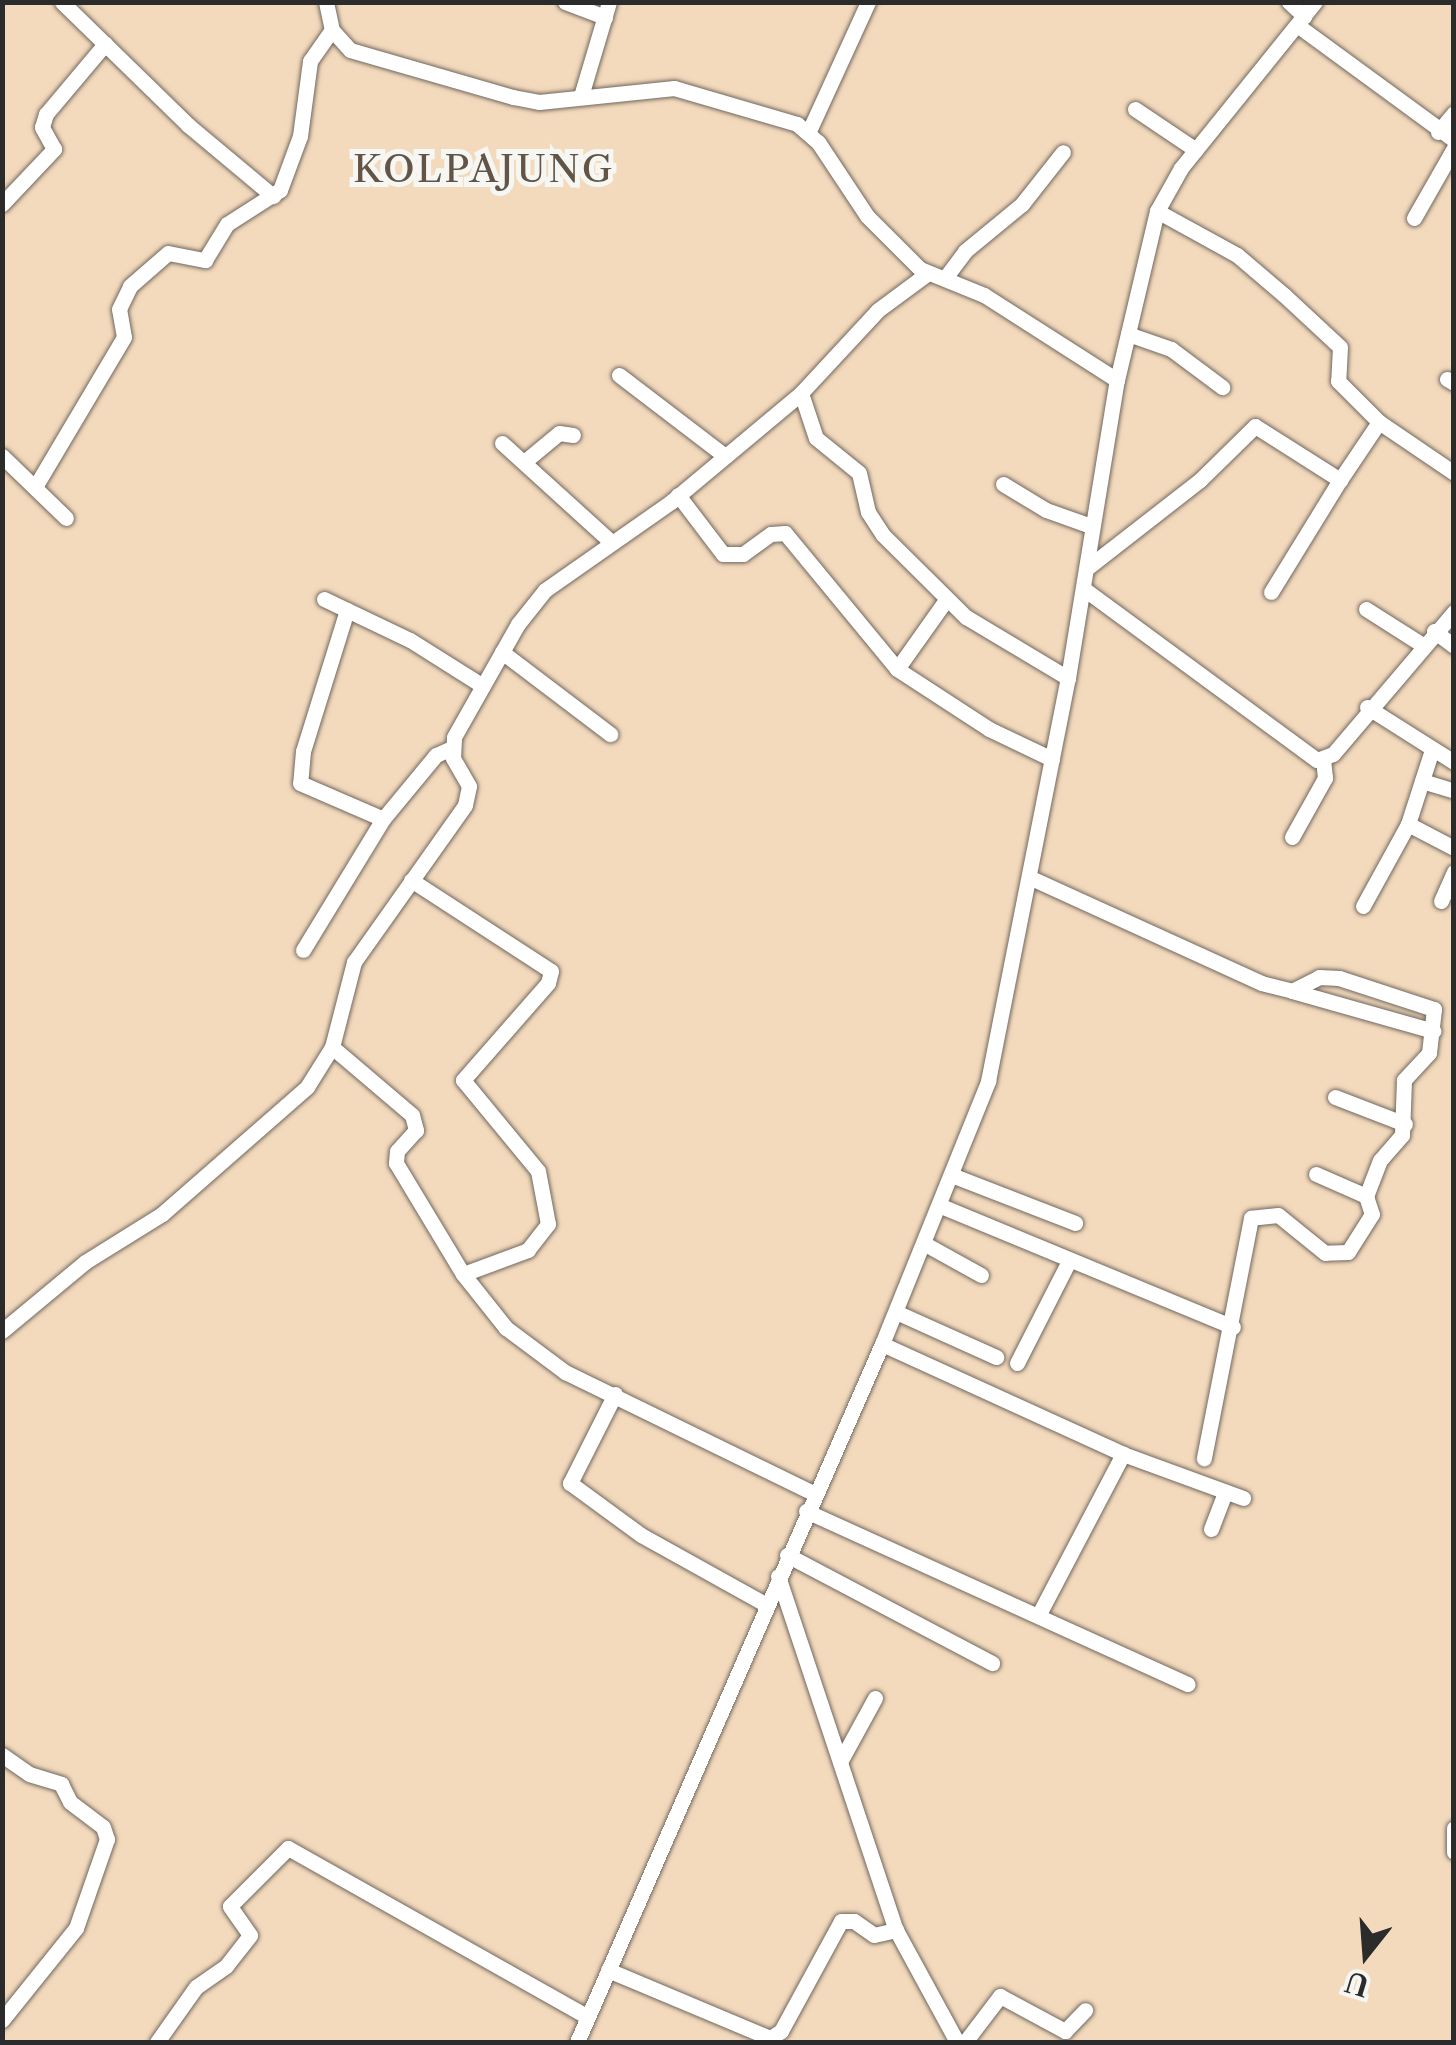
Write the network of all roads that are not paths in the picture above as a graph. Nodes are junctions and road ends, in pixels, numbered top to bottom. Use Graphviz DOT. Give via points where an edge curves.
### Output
graph roads {
  1 [pos="62,2"];
  2 [pos="326,2"];
  3 [pos="565,2"];
  4 [pos="868,2"];
  5 [pos="1288,2"];
  6 [pos="1315,2"];
  7 [pos="607,10"];
  8 [pos="1301,20"];
  9 [pos="332,30"];
  10 [pos="105,44"];
  11 [pos="582,96"];
  12 [pos="1136,109"];
  13 [pos="1454,113"];
  14 [pos="809,131"];
  15 [pos="1447,139"];
  16 [pos="1196,150"];
  17 [pos="1064,152"];
  18 [pos="273,196"];
  19 [pos="2,204"];
  20 [pos="1157,212"];
  21 [pos="1414,218"];
  22 [pos="928,273"];
  23 [pos="946,278"];
  24 [pos="1128,334"];
  25 [pos="619,375"];
  26 [pos="1116,380"];
  27 [pos="1222,388"];
  28 [pos="800,394"];
  29 [pos="1379,422"];
  30 [pos="573,435"];
  31 [pos="502,443"];
  32 [pos="2,456"];
  33 [pos="725,456"];
  34 [pos="524,462"];
  35 [pos="1454,473"];
  36 [pos="1340,480"];
  37 [pos="1003,484"];
  38 [pos="35,487"];
  39 [pos="678,496"];
  40 [pos="66,518"];
  41 [pos="1091,526"];
  42 [pos="610,540"];
  43 [pos="1087,568"];
  44 [pos="1084,588"];
  45 [pos="1271,592"];
  46 [pos="324,598"];
  47 [pos="946,600"];
  48 [pos="347,610"];
  49 [pos="1366,610"];
  50 [pos="1454,612"];
  51 [pos="1434,632"];
  52 [pos="1420,644"];
  53 [pos="1454,646"];
  54 [pos="502,652"];
  55 [pos="897,670"];
  56 [pos="1068,678"];
  57 [pos="483,686"];
  58 [pos="1367,707"];
  59 [pos="610,734"];
  60 [pos="452,748"];
  61 [pos="1431,752"];
  62 [pos="1052,759"];
  63 [pos="1324,760"];
  64 [pos="1454,762"];
  65 [pos="1422,781"];
  66 [pos="1454,792"];
  67 [pos="383,819"];
  68 [pos="1408,824"];
  69 [pos="1292,837"];
  70 [pos="1454,848"];
  71 [pos="1454,872"];
  72 [pos="1031,878"];
  73 [pos="411,880"];
  74 [pos="1441,901"];
  75 [pos="1363,906"];
  76 [pos="304,950"];
  77 [pos="1292,992"];
  78 [pos="1433,1031"];
  79 [pos="332,1047"];
  80 [pos="1336,1096"];
  81 [pos="1405,1124"];
  82 [pos="1316,1174"];
  83 [pos="954,1176"];
  84 [pos="1366,1196"];
  85 [pos="941,1206"];
  86 [pos="1075,1222"];
  87 [pos="925,1244"];
  88 [pos="1068,1263"];
  89 [pos="463,1274"];
  90 [pos="981,1275"];
  91 [pos="896,1312"];
  92 [pos="1233,1327"];
  93 [pos="2,1331"];
  94 [pos="882,1344"];
  95 [pos="996,1357"];
  96 [pos="1017,1363"];
  97 [pos="615,1394"];
  98 [pos="1123,1454"];
  99 [pos="1204,1458"];
  100 [pos="805,1489"];
  101 [pos="1225,1492"];
  102 [pos="1243,1498"];
  103 [pos="806,1511"];
  104 [pos="1211,1530"];
  105 [pos="787,1555"];
  106 [pos="778,1576"];
  107 [pos="765,1604"];
  108 [pos="1039,1614"];
  109 [pos="992,1663"];
  110 [pos="1188,1684"];
  111 [pos="875,1698"];
  112 [pos="2,1755"];
  113 [pos="840,1762"];
  114 [pos="1454,1828"];
  115 [pos="1454,1852"];
  116 [pos="896,1930"];
  117 [pos="608,1970"];
  118 [pos="1085,2010"];
  119 [pos="588,2016"];
  120 [pos="2,2020"];
  121 [pos="157,2042"];
  122 [pos="577,2042"];
  123 [pos="957,2042"];
  124 [pos="965,2042"];
  1 -- 10 [label="street"];
  2 -- 9 [label="street"];
  3 -- 7 [label="street"];
  4 -- 14 [label="street"];
  5 -- 8 [label="street"];
  6 -- 8 [label="street"];
  7 -- 11 [label="street"];
  8 -- 15 [label="street"];
  8 -- 16 [label="street"];
  9 -- 11 [label="street" via="362,55 514,98"];
  9 -- 18 [label="street" via="310,61 300,136 288,177"];
  10 -- 18 [label="street"];
  10 -- 19 [label="street" via="46,114 42,128 54,149"];
  11 -- 14 [label="street" via="674,88"];
  12 -- 16 [label="street"];
  13 -- 15 [label="street"];
  14 -- 22 [label="street" via="866,216"];
  15 -- 21 [label="street"];
  16 -- 20 [label="street"];
  17 -- 23 [label="street"];
  18 -- 38 [label="street" via="227,224 206,260 168,253 130,286 118,309 124,337"];
  20 -- 24 [label="street"];
  20 -- 29 [label="street" via="1236,255 1337,342 1335,377"];
  22 -- 23 [label="street"];
  22 -- 28 [label="street" via="878,310"];
  23 -- 26 [label="street"];
  24 -- 26 [label="street"];
  24 -- 27 [label="street" via="1171,350"];
  25 -- 33 [label="street"];
  26 -- 41 [label="street"];
  28 -- 33 [label="street"];
  28 -- 47 [label="street" via="816,438 859,473 872,520"];
  29 -- 35 [label="street"];
  29 -- 36 [label="street"];
  30 -- 34 [label="street" via="560,433"];
  31 -- 34 [label="street"];
  32 -- 38 [label="street"];
  33 -- 39 [label="street"];
  34 -- 42 [label="street"];
  36 -- 43 [label="street" via="1255,426 1200,480"];
  36 -- 45 [label="street"];
  37 -- 41 [label="street"];
  38 -- 40 [label="street"];
  39 -- 42 [label="street"];
  39 -- 55 [label="street" via="723,554 743,554 771,534 784,533"];
  41 -- 43 [label="street"];
  42 -- 54 [label="street" via="546,590"];
  43 -- 44 [label="street"];
  44 -- 56 [label="street"];
  44 -- 63 [label="street" via="1310,757"];
  46 -- 48 [label="street"];
  47 -- 55 [label="street"];
  47 -- 56 [label="street"];
  48 -- 57 [label="street"];
  48 -- 67 [label="street" via="303,751 300,783"];
  49 -- 52 [label="street"];
  50 -- 51 [label="street"];
  51 -- 52 [label="street"];
  51 -- 53 [label="street"];
  52 -- 58 [label="street"];
  54 -- 57 [label="street"];
  54 -- 59 [label="street"];
  55 -- 62 [label="street" via="989,730"];
  56 -- 62 [label="street"];
  57 -- 60 [label="street"];
  58 -- 61 [label="street"];
  58 -- 63 [label="street"];
  60 -- 67 [label="street" via="436,755"];
  60 -- 73 [label="street" via="468,795"];
  61 -- 64 [label="street"];
  61 -- 65 [label="street"];
  62 -- 72 [label="street"];
  63 -- 69 [label="street" via="1325,778"];
  65 -- 66 [label="street"];
  65 -- 68 [label="street"];
  67 -- 76 [label="street"];
  68 -- 70 [label="street"];
  68 -- 75 [label="street"];
  71 -- 74 [label="street"];
  72 -- 77 [label="street"];
  72 -- 83 [label="street" via="995,1056"];
  73 -- 79 [label="street" via="349,973"];
  73 -- 89 [label="street" via="551,971 548,984 462,1080 538,1171 548,1224 534,1247"];
  77 -- 78 [label="street"];
  77 -- 78 [label="street" via="1320,977 1338,978 1431,1004"];
  78 -- 81 [label="street" via="1425,1061 1404,1080"];
  79 -- 89 [label="street" via="412,1116 416,1130 397,1151 396,1164"];
  79 -- 93 [label="street" via="293,1101 178,1201 85,1262"];
  80 -- 81 [label="street"];
  81 -- 84 [label="street"];
  82 -- 84 [label="street"];
  83 -- 85 [label="street"];
  83 -- 86 [label="street"];
  84 -- 92 [label="street" via="1372,1214 1340,1256 1326,1254 1294,1223 1255,1213"];
  85 -- 87 [label="street"];
  85 -- 88 [label="street"];
  87 -- 90 [label="street"];
  87 -- 91 [label="street"];
  88 -- 92 [label="street"];
  88 -- 96 [label="street"];
  89 -- 97 [label="street" via="539,1357"];
  91 -- 94 [label="street"];
  91 -- 95 [label="street"];
  92 -- 99 [label="street"];
  94 -- 98 [label="street"];
  94 -- 100 [label="street"];
  97 -- 100 [label="street"];
  97 -- 107 [label="street" via="570,1483 641,1535"];
  98 -- 101 [label="street"];
  98 -- 108 [label="street"];
  100 -- 103 [label="street"];
  101 -- 102 [label="street"];
  101 -- 104 [label="street"];
  103 -- 105 [label="street"];
  103 -- 108 [label="street"];
  105 -- 106 [label="street"];
  105 -- 109 [label="street"];
  106 -- 107 [label="street"];
  106 -- 113 [label="street"];
  107 -- 117 [label="street"];
  108 -- 110 [label="street"];
  111 -- 113 [label="street"];
  112 -- 120 [label="street" via="38,1778 57,1781 107,1839 76,1928"];
  113 -- 116 [label="street"];
  114 -- 115 [label="street"];
  116 -- 117 [label="street" via="874,1935 854,1921 841,1921 781,2031 770,2038"];
  116 -- 123 [label="street"];
  117 -- 119 [label="street"];
  118 -- 124 [label="street" via="1065,2030 1000,1996"];
  119 -- 121 [label="street" via="288,1848 230,1906 250,1935 226,1966 196,1987"];
  119 -- 122 [label="street"];
}
